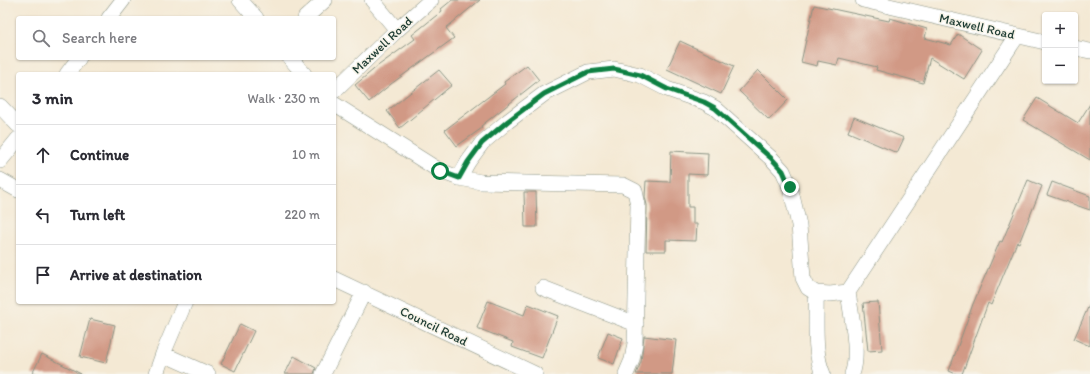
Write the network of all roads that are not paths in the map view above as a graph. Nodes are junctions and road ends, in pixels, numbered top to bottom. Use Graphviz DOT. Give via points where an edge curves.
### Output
graph roads {
  1 [pos="123,0"];
  2 [pos="240,0"];
  3 [pos="325,0"];
  4 [pos="372,0"];
  5 [pos="431,0"];
  6 [pos="863,0"];
  7 [pos="111,16"];
  8 [pos="254,16"];
  9 [pos="307,16"];
  10 [pos="397,30"];
  11 [pos="1017,36"];
  12 [pos="1042,41"];
  13 [pos="1078,49"];
  14 [pos="1090,51"];
  15 [pos="78,60"];
  16 [pos="292,60"];
  17 [pos="68,72"];
  18 [pos="302,72"];
  19 [pos="336,89"];
  20 [pos="336,105"];
  21 [pos="0,106"];
  22 [pos="16,123"];
  23 [pos="16,141"];
  24 [pos="0,161"];
  25 [pos="459,178"];
  26 [pos="0,180"];
  27 [pos="16,189"];
  28 [pos="336,280"];
  29 [pos="543,288"];
  30 [pos="364,292"];
  31 [pos="848,292"];
  32 [pos="816,293"];
  33 [pos="184,304"];
  34 [pos="636,324"];
  35 [pos="162,354"];
  36 [pos="156,374"];
  37 [pos="208,374"];
  38 [pos="323,374"];
  39 [pos="535,374"];
  40 [pos="626,374"];
  41 [pos="823,374"];
  42 [pos="852,374"];
  1 -- 7 [label="street"];
  2 -- 8 [label="street"];
  3 -- 9 [label="street"];
  4 -- 10 [label="street"];
  5 -- 10 [label="street, Maxwell Road"];
  6 -- 11 [label="street, Maxwell Road"];
  10 -- 19 [label="street, Maxwell Road"];
  11 -- 12 [label="street, Maxwell Road"];
  11 -- 31 [label="street"];
  13 -- 14 [label="street"];
  15 -- 17 [label="street"];
  16 -- 18 [label="street"];
  20 -- 25 [label="street" via="440,171"];
  21 -- 22 [label="street"];
  23 -- 24 [label="street"];
  25 -- 32 [label="street" via="482,143 544,94 588,72 614,69 640,75 715,108 783,171 790,187 799,225 803,278 808,288"];
  25 -- 34 [label="street" via="481,182 623,185 635,192 638,205"];
  26 -- 27 [label="street"];
  28 -- 30 [label="street, Council Road"];
  29 -- 34 [label="street"];
  30 -- 38 [label="street"];
  30 -- 39 [label="street, Council Road"];
  31 -- 32 [label="street"];
  31 -- 42 [label="street" via="855,352"];
  32 -- 41 [label="street" via="817,354"];
  33 -- 35 [label="street"];
  34 -- 40 [label="street" via="632,360"];
  35 -- 36 [label="street"];
  35 -- 37 [label="street"];
}
